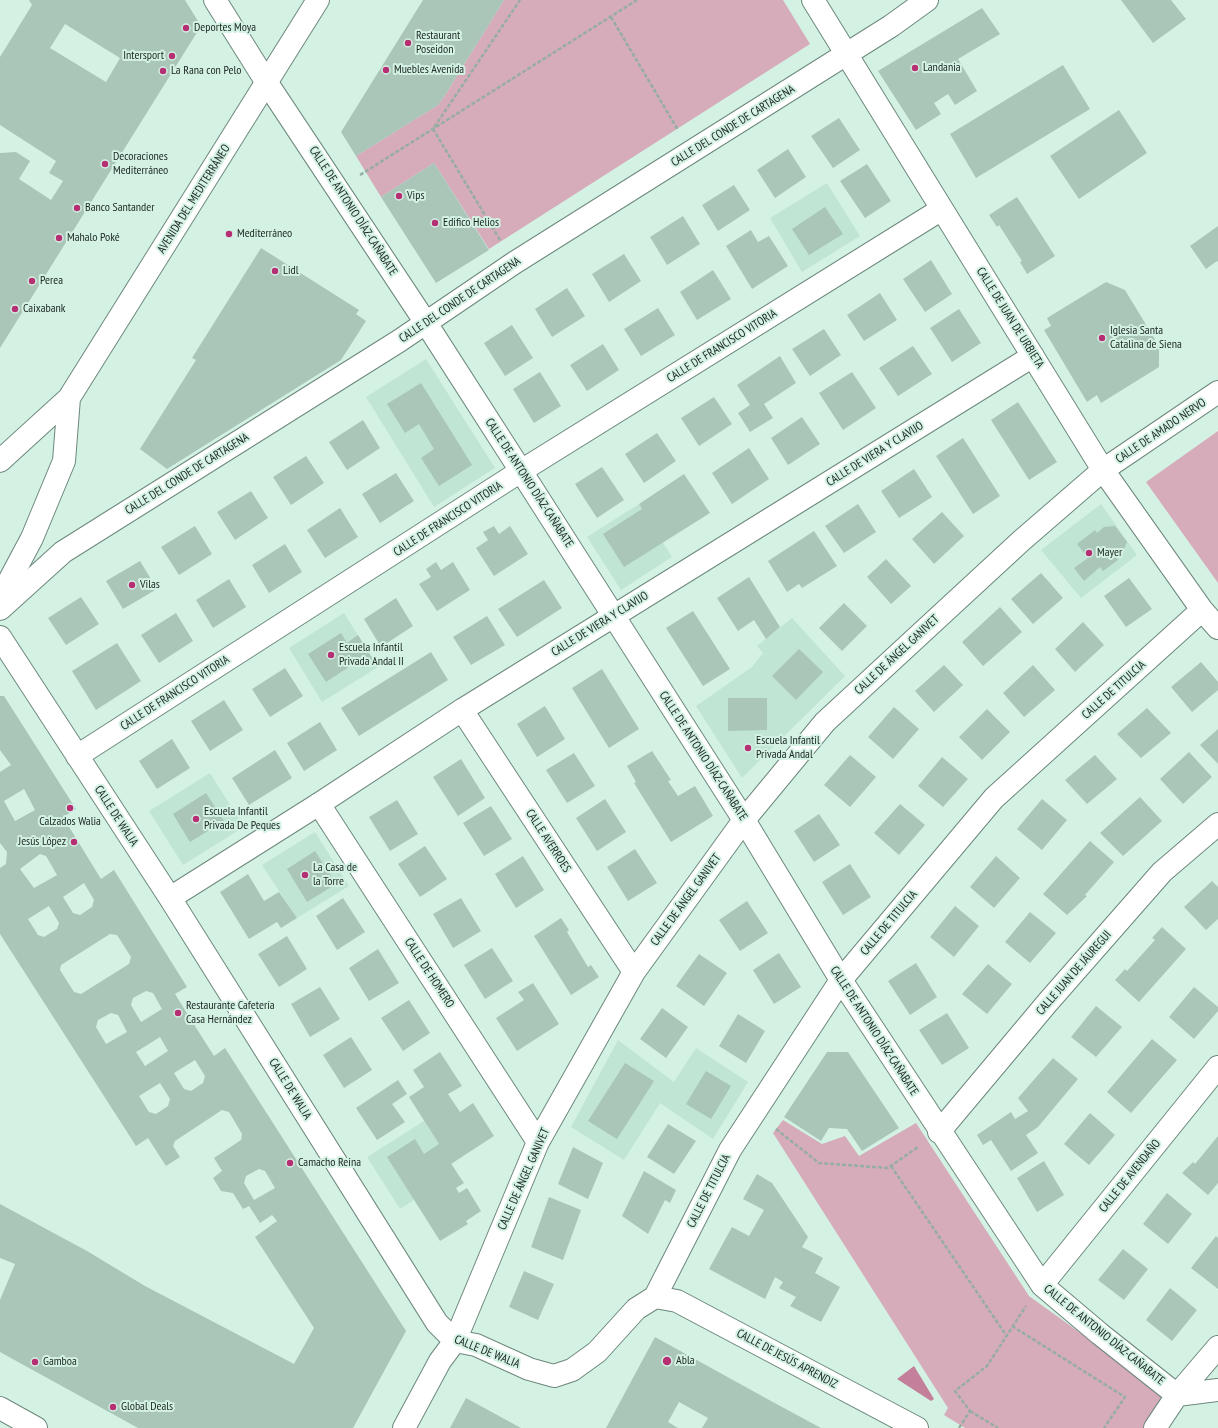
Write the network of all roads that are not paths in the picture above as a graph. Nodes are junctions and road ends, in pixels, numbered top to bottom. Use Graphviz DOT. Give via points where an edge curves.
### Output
graph roads {
  1 [pos="215,0"];
  2 [pos="318,0"];
  3 [pos="813,0"];
  4 [pos="927,0"];
  5 [pos="847,54"];
  6 [pos="267,83"];
  7 [pos="942,209"];
  8 [pos="426,323"];
  9 [pos="1033,356"];
  10 [pos="1218,392"];
  11 [pos="70,398"];
  12 [pos="0,461"];
  13 [pos="1103,470"];
  14 [pos="521,471"];
  15 [pos="0,598"];
  16 [pos="0,609"];
  17 [pos="1202,610"];
  18 [pos="613,616"];
  19 [pos="1218,628"];
  20 [pos="0,637"];
  21 [pos="462,710"];
  22 [pos="77,756"];
  23 [pos="319,804"];
  24 [pos="744,820"];
  25 [pos="1218,824"];
  26 [pos="170,898"];
  27 [pos="634,972"];
  28 [pos="841,980"];
  29 [pos="1218,1067"];
  30 [pos="939,1132"];
  31 [pos="538,1142"];
  32 [pos="1042,1285"];
  33 [pos="655,1298"];
  34 [pos="455,1341"];
  35 [pos="1218,1347"];
  36 [pos="1218,1390"];
  37 [pos="1178,1395"];
  38 [pos="0,1408"];
  39 [pos="36,1428"];
  40 [pos="404,1428"];
  41 [pos="917,1428"];
  42 [pos="1156,1428"];
  1 -- 6 [label="street, CALLE DE ANTONIO DÍAZ-CAÑABATE"];
  2 -- 6 [label="street, AVENIDA DEL MEDITERRÁNEO"];
  3 -- 5 [label="street, CALLE DE JUAN DE URBIETA"];
  4 -- 5 [label="street, CALLE DEL CONDE DE CARTAGENA"];
  5 -- 7 [label="street, CALLE DE JUAN DE URBIETA"];
  5 -- 8 [label="street, CALLE DEL CONDE DE CARTAGENA" via="514,263"];
  6 -- 8 [label="street, CALLE DE ANTONIO DÍAZ-CAÑABATE"];
  6 -- 11 [label="street, AVENIDA DEL MEDITERRÁNEO"];
  7 -- 9 [label="street, CALLE DE JUAN DE URBIETA"];
  7 -- 14 [label="street, CALLE DE FRANCISCO VITORIA"];
  8 -- 14 [label="street, CALLE DE ANTONIO DÍAZ-CAÑABATE"];
  8 -- 16 [label="street, CALLE DEL CONDE DE CARTAGENA" via="63,552"];
  9 -- 13 [label="street, CALLE DE JUAN DE URBIETA"];
  9 -- 18 [label="street, CALLE DE VIERA Y CLAVIJO"];
  10 -- 13 [label="street, CALLE DE AMADO NERVO"];
  11 -- 12 [label="street, AVENIDA DEL MEDITERRÁNEO"];
  11 -- 15 [label="street, AVENIDA DEL MEDITERRÁNEO" via="64,461 32,538"];
  13 -- 17 [label="street, CALLE DE JUAN DE URBIETA"];
  13 -- 24 [label="street, CALLE DE ÁNGEL GANIVET" via="1021,541 825,722"];
  14 -- 18 [label="street, CALLE DE ANTONIO DÍAZ-CAÑABATE"];
  14 -- 22 [label="street, CALLE DE FRANCISCO VITORIA"];
  17 -- 19 [label="street, CALLE DE JUAN DE URBIETA"];
  17 -- 28 [label="street, CALLE DE TITULCIA" via="994,798"];
  18 -- 21 [label="street, CALLE DE VIERA Y CLAVIJO"];
  18 -- 24 [label="street, CALLE DE ANTONIO DÍAZ-CAÑABATE"];
  20 -- 22 [label="street, CALLE DE WALIA"];
  21 -- 23 [label="street, CALLE DE VIERA Y CLAVIJO"];
  21 -- 27 [label="street, CALLE AVERROES"];
  22 -- 26 [label="street, CALLE DE WALIA"];
  23 -- 26 [label="street, CALLE DE VIERA Y CLAVIJO"];
  23 -- 31 [label="street, CALLE DE HOMERO"];
  24 -- 27 [label="street, CALLE DE ÁNGEL GANIVET"];
  24 -- 28 [label="street, CALLE DE ANTONIO DÍAZ-CAÑABATE"];
  25 -- 30 [label="street, CALLE JUAN DE JÁUREGUI" via="1162,872"];
  26 -- 34 [label="street, CALLE DE WALIA" via="437,1323"];
  27 -- 31 [label="street, CALLE DE ÁNGEL GANIVET"];
  28 -- 30 [label="street, CALLE DE ANTONIO DÍAZ-CAÑABATE"];
  28 -- 33 [label="street, CALLE DE TITULCIA" via="730,1150"];
  29 -- 32 [label="street, CALLE DE AVENDAÑO"];
  30 -- 32 [label="street, CALLE DE ANTONIO DÍAZ-CAÑABATE"];
  31 -- 34 [label="street, CALLE DE ÁNGEL GANIVET"];
  32 -- 37 [label="street, CALLE DE ANTONIO DÍAZ-CAÑABATE"];
  33 -- 34 [label="street, CALLE DE WALIA" via="636,1309 596,1352 572,1370 554,1376 529,1369 476,1345"];
  33 -- 41 [label="street, CALLE DE JESÚS APRENDIZ" via="677,1301"];
  34 -- 40 [label="street, CALLE DE ÁNGEL GANIVET" via="440,1361"];
  35 -- 37 [label="street"];
  36 -- 37 [label="street"];
  37 -- 42 [label="street"];
  38 -- 39 [label="street"];
}
